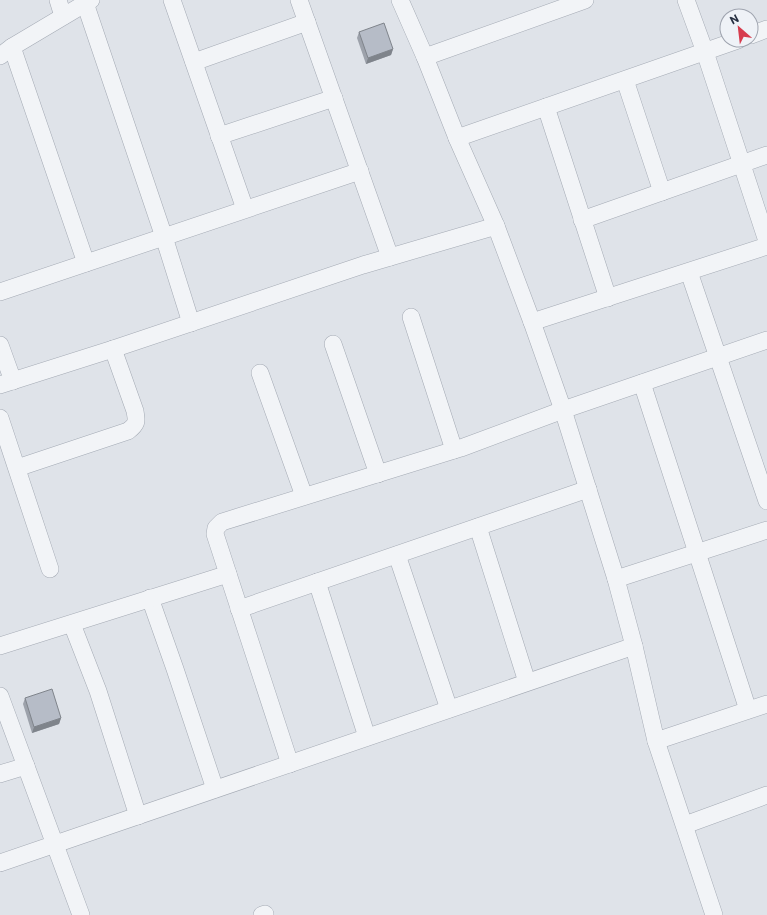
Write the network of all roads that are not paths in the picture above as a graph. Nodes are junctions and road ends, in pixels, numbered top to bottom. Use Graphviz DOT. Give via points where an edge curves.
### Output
graph roads {
  1 [pos="58,0"];
  2 [pos="172,0"];
  3 [pos="299,0"];
  4 [pos="400,0"];
  5 [pos="585,0"];
  6 [pos="686,0"];
  7 [pos="88,2"];
  8 [pos="63,16"];
  9 [pos="307,22"];
  10 [pos="719,47"];
  11 [pos="6,51"];
  12 [pos="705,52"];
  13 [pos="425,57"];
  14 [pos="194,62"];
  15 [pos="624,80"];
  16 [pos="334,98"];
  17 [pos="546,107"];
  18 [pos="219,136"];
  19 [pos="457,138"];
  20 [pos="767,155"];
  21 [pos="741,164"];
  22 [pos="360,171"];
  23 [pos="662,192"];
  24 [pos="245,210"];
  25 [pos="582,220"];
  26 [pos="496,226"];
  27 [pos="164,237"];
  28 [pos="767,242"];
  29 [pos="767,246"];
  30 [pos="390,257"];
  31 [pos="86,263"];
  32 [pos="689,272"];
  33 [pos="0,292"];
  34 [pos="608,298"];
  35 [pos="410,317"];
  36 [pos="532,322"];
  37 [pos="191,323"];
  38 [pos="767,340"];
  39 [pos="333,344"];
  40 [pos="0,345"];
  41 [pos="113,349"];
  42 [pos="718,357"];
  43 [pos="260,373"];
  44 [pos="6,383"];
  45 [pos="642,383"];
  46 [pos="563,410"];
  47 [pos="0,418"];
  48 [pos="454,450"];
  49 [pos="16,468"];
  50 [pos="378,474"];
  51 [pos="588,489"];
  52 [pos="304,496"];
  53 [pos="767,501"];
  54 [pos="478,527"];
  55 [pos="767,530"];
  56 [pos="697,552"];
  57 [pos="397,555"];
  58 [pos="50,569"];
  59 [pos="228,574"];
  60 [pos="616,579"];
  61 [pos="317,582"];
  62 [pos="150,598"];
  63 [pos="239,609"];
  64 [pos="72,624"];
  65 [pos="0,646"];
  66 [pos="634,646"];
  67 [pos="527,682"];
  68 [pos="0,696"];
  69 [pos="767,704"];
  70 [pos="449,709"];
  71 [pos="748,710"];
  72 [pos="367,737"];
  73 [pos="656,741"];
  74 [pos="290,764"];
  75 [pos="26,766"];
  76 [pos="0,774"];
  77 [pos="215,790"];
  78 [pos="767,795"];
  79 [pos="138,816"];
  80 [pos="685,825"];
  81 [pos="55,844"];
  82 [pos="0,863"];
  83 [pos="81,915"];
  84 [pos="714,915"];
  1 -- 8 [label="street"];
  2 -- 14 [label="street"];
  3 -- 9 [label="street"];
  4 -- 13 [label="street"];
  5 -- 13 [label="street"];
  6 -- 12 [label="street"];
  7 -- 8 [label="street"];
  7 -- 27 [label="street"];
  8 -- 11 [label="street"];
  9 -- 14 [label="street"];
  9 -- 16 [label="street"];
  10 -- 12 [label="street"];
  11 -- 31 [label="street"];
  12 -- 15 [label="street"];
  12 -- 21 [label="street"];
  13 -- 19 [label="street"];
  14 -- 18 [label="street"];
  15 -- 17 [label="street"];
  15 -- 23 [label="street"];
  16 -- 18 [label="street"];
  16 -- 22 [label="street"];
  17 -- 19 [label="street"];
  17 -- 25 [label="street"];
  18 -- 24 [label="street"];
  19 -- 26 [label="street"];
  20 -- 21 [label="street"];
  21 -- 23 [label="street"];
  21 -- 28 [label="street"];
  22 -- 24 [label="street"];
  22 -- 30 [label="street"];
  23 -- 25 [label="street"];
  24 -- 27 [label="street"];
  25 -- 34 [label="street"];
  26 -- 30 [label="street"];
  26 -- 36 [label="street"];
  27 -- 31 [label="street"];
  27 -- 37 [label="street"];
  29 -- 32 [label="street"];
  30 -- 37 [label="street"];
  31 -- 33 [label="street"];
  32 -- 34 [label="street"];
  32 -- 42 [label="street"];
  34 -- 36 [label="street"];
  35 -- 48 [label="street"];
  36 -- 46 [label="street"];
  37 -- 41 [label="street"];
  38 -- 42 [label="street"];
  39 -- 50 [label="street"];
  40 -- 44 [label="street"];
  41 -- 44 [label="street"];
  41 -- 49 [label="street" via="135,411 137,421 134,427"];
  42 -- 45 [label="street"];
  42 -- 53 [label="street"];
  43 -- 52 [label="street"];
  45 -- 46 [label="street"];
  45 -- 56 [label="street"];
  46 -- 48 [label="street"];
  46 -- 51 [label="street"];
  47 -- 49 [label="street"];
  48 -- 50 [label="street"];
  49 -- 58 [label="street"];
  50 -- 52 [label="street"];
  51 -- 54 [label="street"];
  51 -- 60 [label="street"];
  52 -- 59 [label="street" via="222,522 216,528 215,534"];
  54 -- 57 [label="street"];
  54 -- 67 [label="street"];
  55 -- 56 [label="street"];
  56 -- 60 [label="street"];
  56 -- 71 [label="street"];
  57 -- 61 [label="street"];
  57 -- 70 [label="street"];
  59 -- 62 [label="street"];
  59 -- 63 [label="street"];
  60 -- 66 [label="street"];
  61 -- 63 [label="street"];
  61 -- 72 [label="street"];
  62 -- 64 [label="street"];
  62 -- 77 [label="street"];
  63 -- 74 [label="street"];
  64 -- 65 [label="street"];
  64 -- 79 [label="street" via="98,691"];
  66 -- 67 [label="street"];
  66 -- 73 [label="street"];
  67 -- 70 [label="street"];
  68 -- 75 [label="street"];
  69 -- 71 [label="street"];
  70 -- 72 [label="street"];
  71 -- 73 [label="street"];
  72 -- 74 [label="street"];
  73 -- 80 [label="street"];
  74 -- 77 [label="street"];
  75 -- 76 [label="street"];
  75 -- 81 [label="street"];
  77 -- 79 [label="street"];
  78 -- 80 [label="street"];
  79 -- 81 [label="street"];
  80 -- 84 [label="street"];
  81 -- 82 [label="street"];
  81 -- 83 [label="street"];
}
